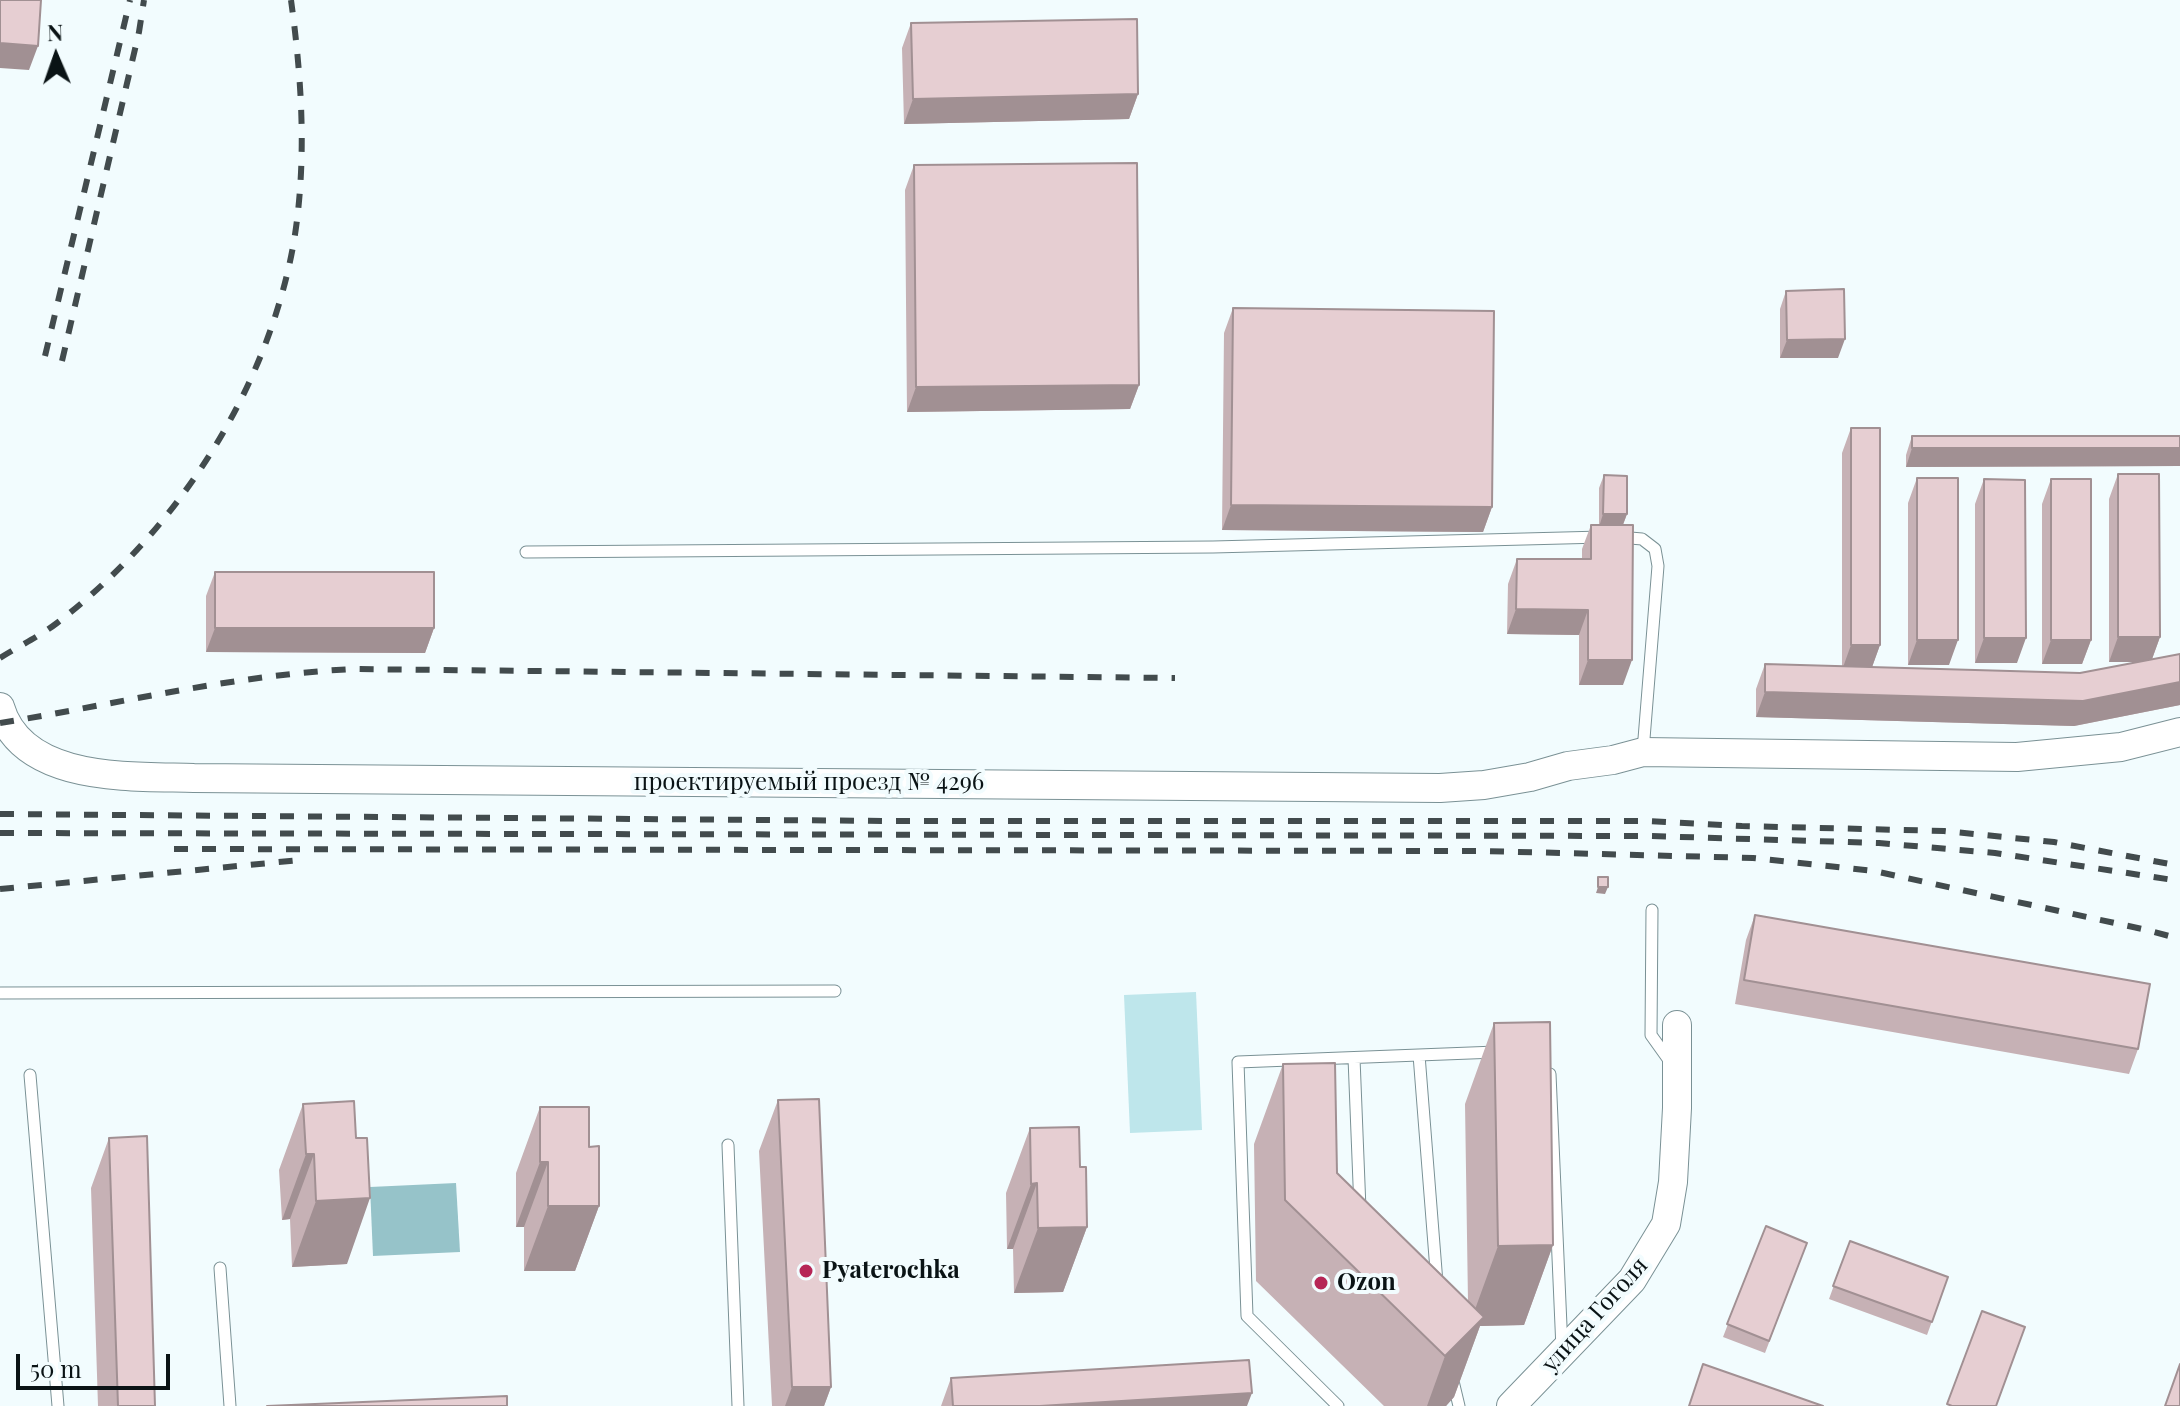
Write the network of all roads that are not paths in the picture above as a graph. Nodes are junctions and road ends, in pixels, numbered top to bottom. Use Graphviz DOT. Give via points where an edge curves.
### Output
graph roads {
  1 [pos="526,552"];
  2 [pos="0,707"];
  3 [pos="2180,732"];
  4 [pos="1643,752"];
  5 [pos="1652,910"];
  6 [pos="835,991"];
  7 [pos="0,993"];
  8 [pos="1677,1025"];
  9 [pos="1506,1052"];
  10 [pos="1419,1055"];
  11 [pos="1354,1058"];
  12 [pos="1550,1066"];
  13 [pos="1677,1073"];
  14 [pos="30,1075"];
  15 [pos="728,1145"];
  16 [pos="1360,1214"];
  17 [pos="220,1268"];
  18 [pos="1439,1300"];
  19 [pos="1562,1354"];
  20 [pos="1452,1376"];
  21 [pos="1521,1400"];
  22 [pos="58,1406"];
  23 [pos="230,1406"];
  24 [pos="738,1406"];
  25 [pos="1338,1406"];
  26 [pos="1459,1406"];
  1 -- 4 [label="lane" via="1642,539 1655,549 1658,566"];
  2 -- 4 [label="street, проектируемый проезд № 4296" via="20,744 35,755 68,768 151,777 1440,788 1530,777"];
  3 -- 4 [label="street, проектируемый проезд № 4296" via="2121,747 2017,757"];
  5 -- 13 [label="lane" via="1651,1035"];
  6 -- 7 [label="lane"];
  8 -- 13 [label="street, улица Гоголя"];
  9 -- 10 [label="lane"];
  10 -- 11 [label="lane"];
  10 -- 18 [label="lane"];
  11 -- 16 [label="lane"];
  11 -- 25 [label="lane" via="1238,1062 1247,1316"];
  12 -- 19 [label="lane"];
  13 -- 19 [label="street, улица Гоголя" via="1666,1224 1632,1280"];
  14 -- 22 [label="lane"];
  15 -- 24 [label="lane"];
  17 -- 23 [label="lane"];
  19 -- 21 [label="street, улица Гоголя"];
  20 -- 26 [label="lane"];
}
